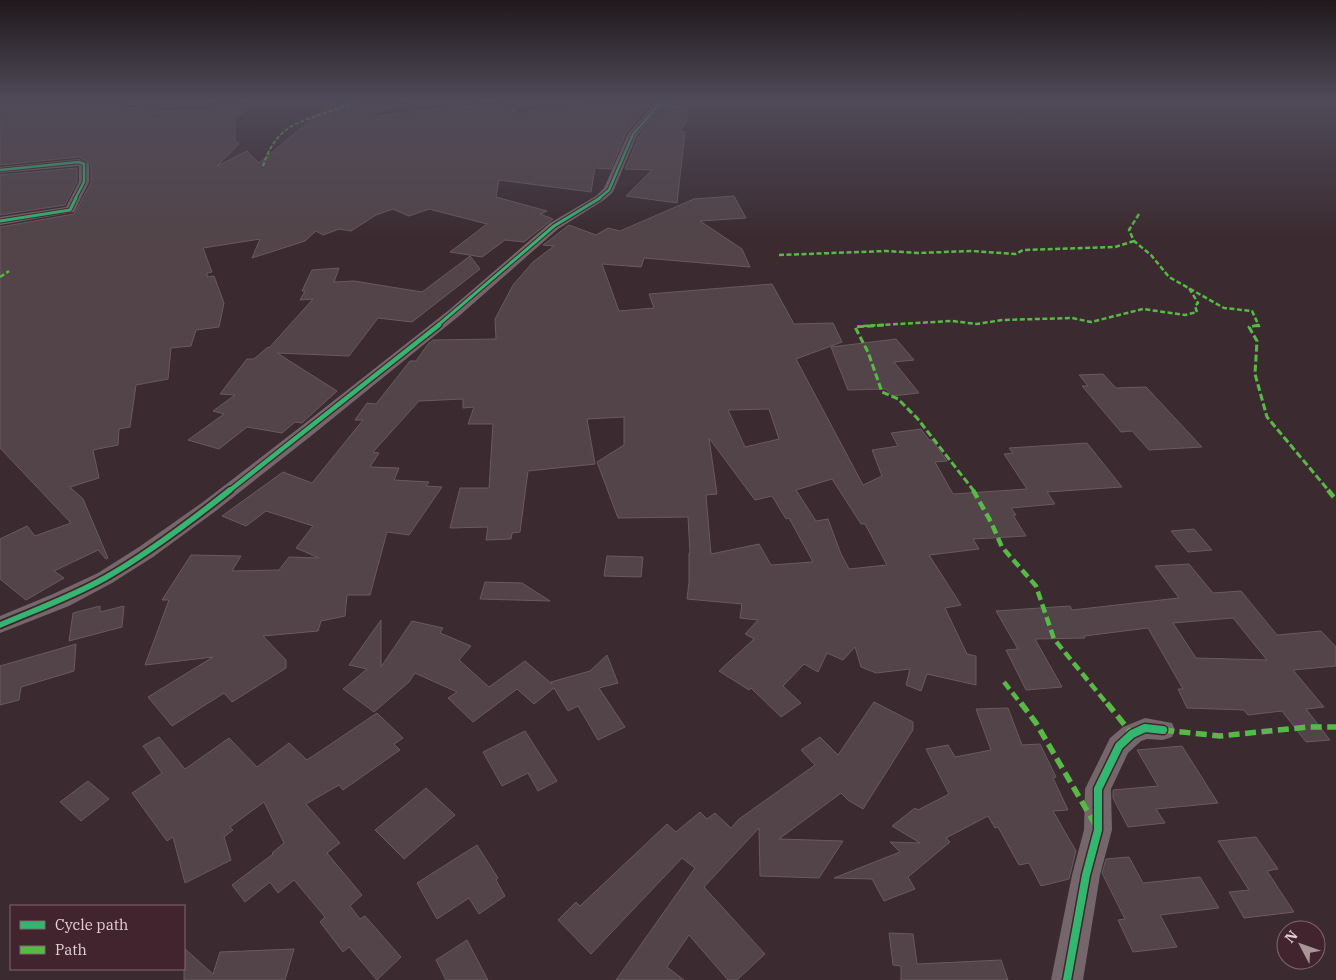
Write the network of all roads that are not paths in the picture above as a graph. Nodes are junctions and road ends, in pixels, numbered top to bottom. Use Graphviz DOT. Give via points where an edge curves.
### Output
graph roads {
  1 [pos="628,146"];
  2 [pos="0,170"];
  3 [pos="0,221"];
  4 [pos="0,625"];
  5 [pos="1162,730"];
  6 [pos="1067,980"];
  1 -- 4 [label="street" via="605,194 554,226 454,313 186,523 113,572 61,600"];
  2 -- 3 [label="street" via="84,164 84,182 70,210"];
  5 -- 6 [label="street" via="1145,728 1132,734 1119,746 1098,789 1098,830 1086,875"];
}
